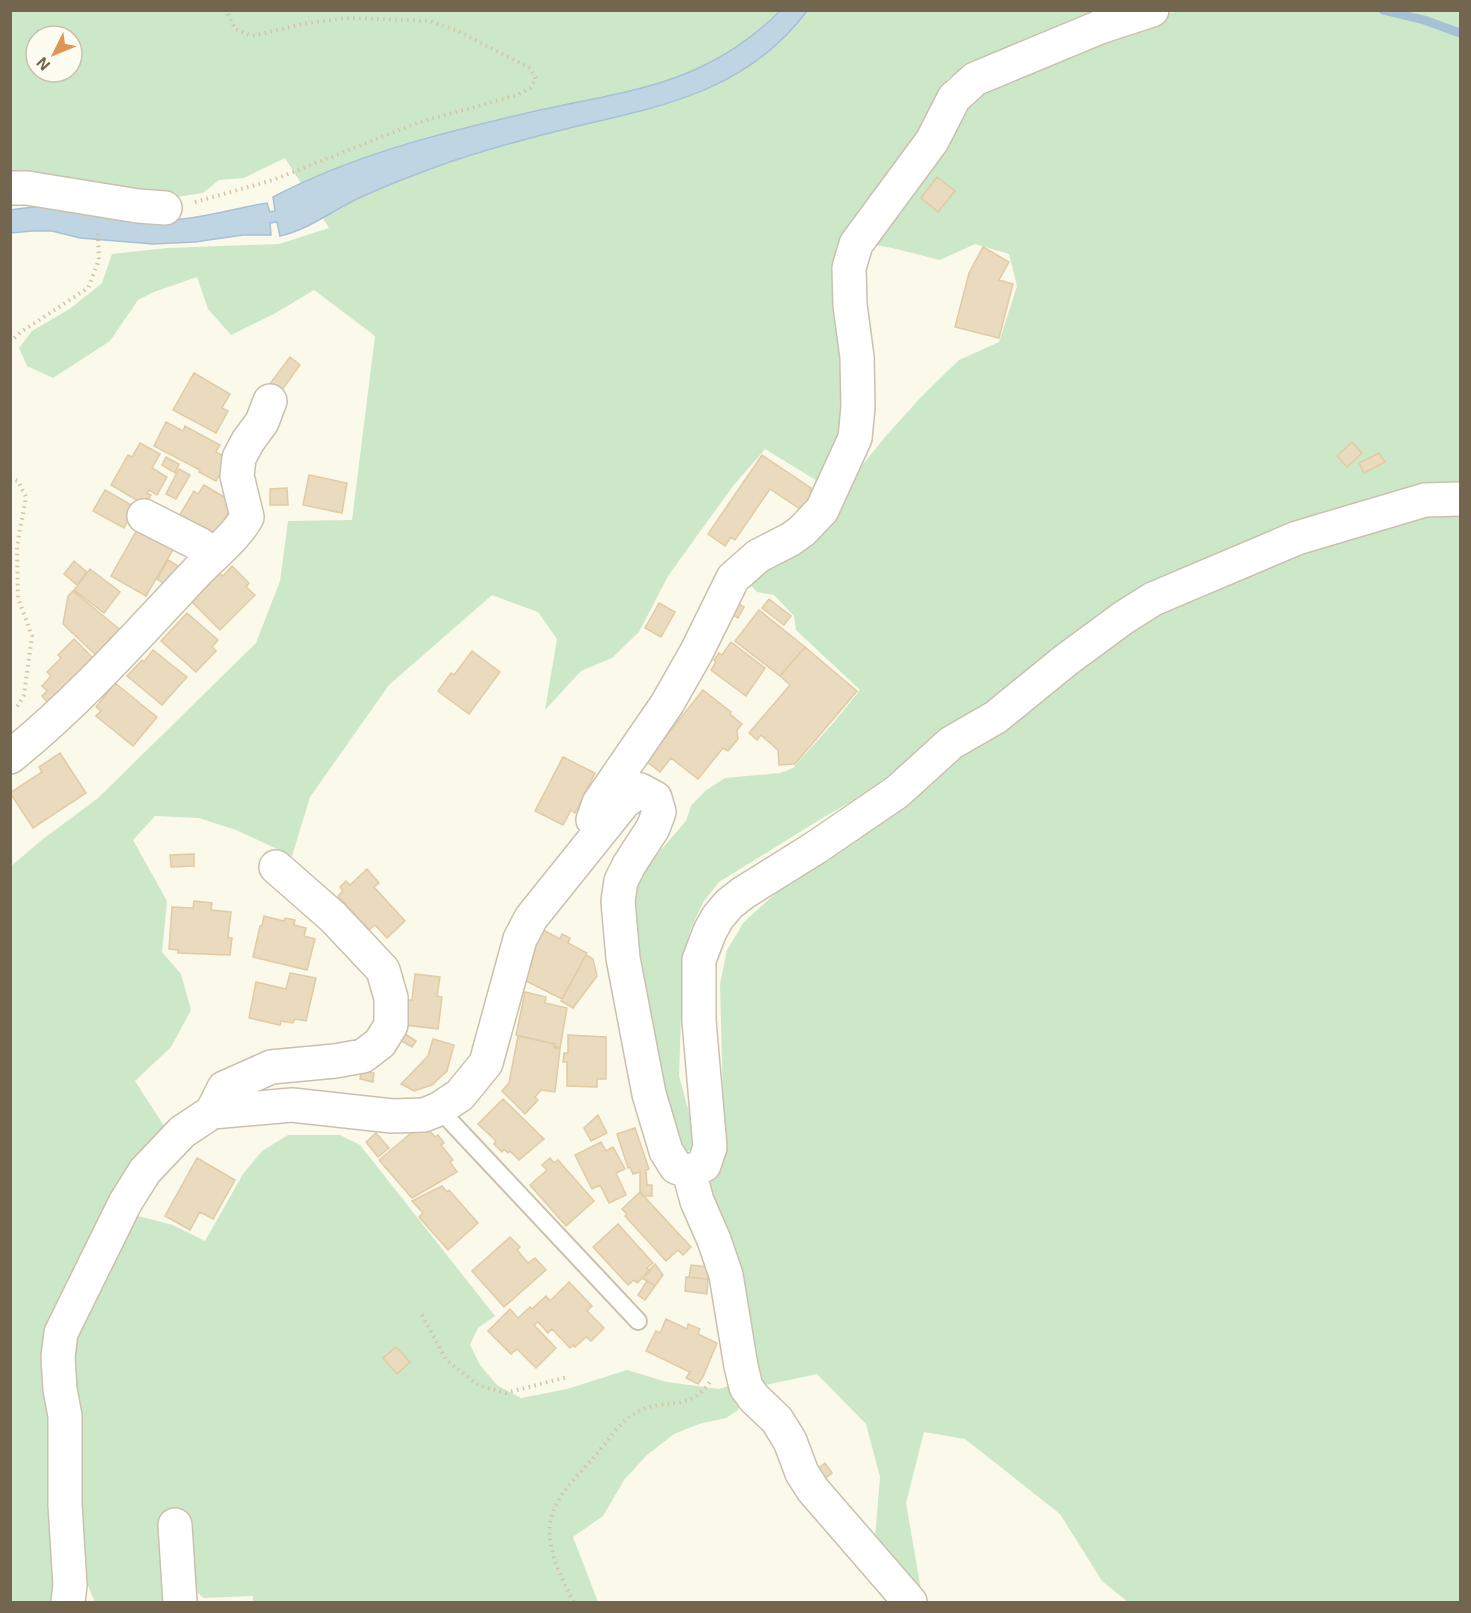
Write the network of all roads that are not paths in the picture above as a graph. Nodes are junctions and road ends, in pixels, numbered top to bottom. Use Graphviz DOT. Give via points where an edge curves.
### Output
graph roads {
  1 [pos="1152,10"];
  2 [pos="10,188"];
  3 [pos="165,208"];
  4 [pos="270,401"];
  5 [pos="1461,500"];
  6 [pos="144,516"];
  7 [pos="213,554"];
  8 [pos="10,757"];
  9 [pos="583,853"];
  10 [pos="276,867"];
  11 [pos="439,1109"];
  12 [pos="212,1112"];
  13 [pos="689,1172"];
  14 [pos="638,1321"];
  15 [pos="175,1525"];
  16 [pos="73,1597"];
  17 [pos="180,1602"];
  18 [pos="910,1602"];
  1 -- 9 [label="street" via="975,78 954,98 932,141 856,244 849,268 858,407 855,438 844,466 813,521 791,539 758,556 733,578 667,704 599,802"];
  2 -- 3 [label="street"];
  4 -- 7 [label="street" via="262,422 239,458 237,476 247,517 241,528"];
  5 -- 13 [label="street" via="1425,500 1297,538 1153,599 1066,660 996,717 951,743 897,792 729,904 710,931 699,960 699,1021 710,1147 704,1165"];
  6 -- 7 [label="street"];
  7 -- 8 [label="street" via="91,684"];
  9 -- 11 [label="street" via="531,918 520,939 486,1063 460,1095"];
  9 -- 13 [label="street" via="624,802 640,790 655,798 659,812 653,828 621,881 618,901 623,958 649,1095 666,1151 676,1167"];
  10 -- 12 [label="street" via="333,917 383,970 391,998 391,1025 380,1043 363,1056 271,1067 224,1088"];
  11 -- 12 [label="street" via="424,1115 392,1116 292,1105"];
  11 -- 14 [label="lane"];
  12 -- 16 [label="street" via="182,1132 145,1171 124,1203 61,1333 58,1357 65,1416 65,1504"];
  13 -- 18 [label="street" via="726,1275 746,1387 777,1420 813,1490"];
  15 -- 17 [label="street"];
}
